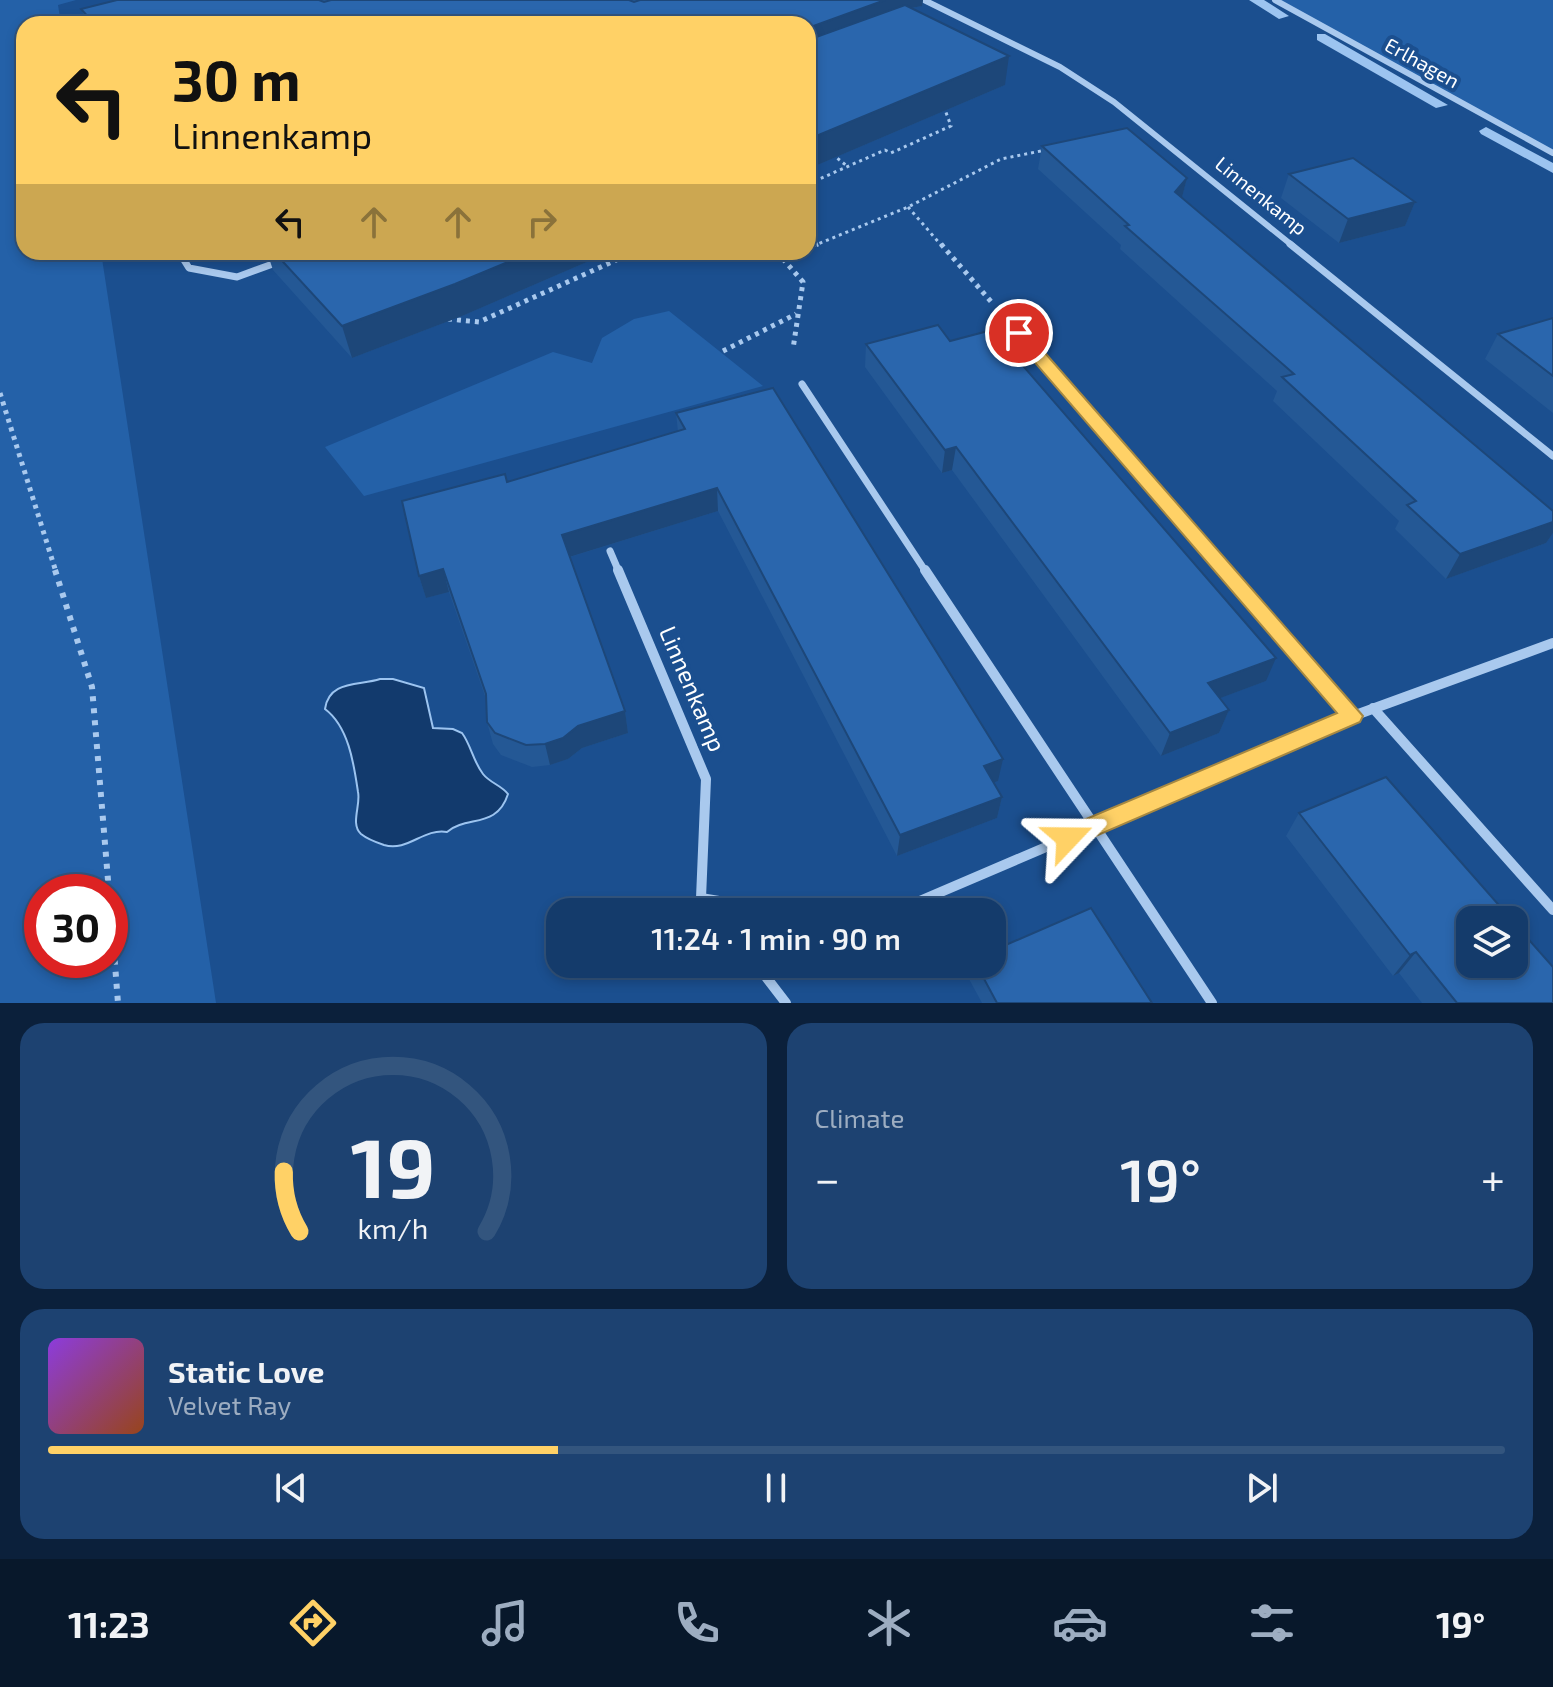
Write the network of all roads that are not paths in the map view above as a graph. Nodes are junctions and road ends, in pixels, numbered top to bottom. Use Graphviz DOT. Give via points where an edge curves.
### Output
graph roads {
  1 [pos="924,0"];
  2 [pos="1275,0"];
  3 [pos="945,11"];
  4 [pos="931,16"];
  5 [pos="1553,153"];
  6 [pos="184,260"];
  7 [pos="282,260"];
  8 [pos="1019,333"];
  9 [pos="802,384"];
  10 [pos="1553,456"];
  11 [pos="610,551"];
  12 [pos="1553,643"];
  13 [pos="1373,708"];
  14 [pos="1353,716"];
  15 [pos="1097,825"];
  16 [pos="701,898"];
  17 [pos="927,898"];
  18 [pos="1553,910"];
  19 [pos="767,978"];
  20 [pos="786,1003"];
  21 [pos="1212,1003"];
  1 -- 3 [label="street, Linnenkamp"];
  2 -- 5 [label="street, Erlhagen"];
  3 -- 4 [label="street"];
  3 -- 10 [label="street, Linnenkamp" via="1060,67 1114,102"];
  6 -- 7 [label="street" via="189,268 237,277"];
  8 -- 14 [label="street"];
  9 -- 15 [label="street"];
  11 -- 16 [label="street, Linnenkamp" via="706,779"];
  12 -- 13 [label="street"];
  13 -- 14 [label="street"];
  13 -- 18 [label="street"];
  14 -- 15 [label="street"];
  15 -- 17 [label="street"];
  15 -- 21 [label="street"];
  19 -- 20 [label="street"];
}
